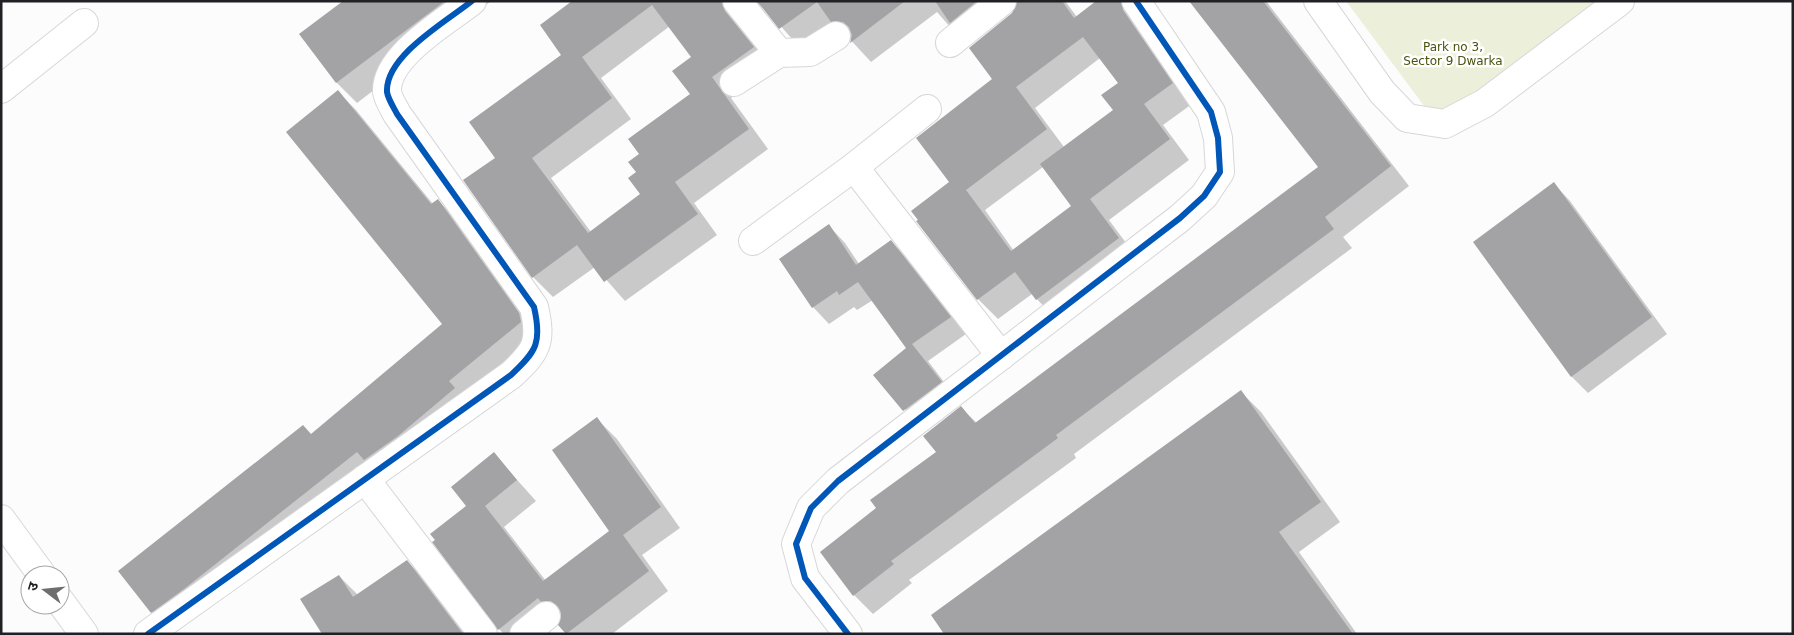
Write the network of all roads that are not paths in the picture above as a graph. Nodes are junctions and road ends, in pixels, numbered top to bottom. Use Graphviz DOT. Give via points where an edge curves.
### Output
graph roads {
  1 [pos="472,1"];
  2 [pos="737,1"];
  3 [pos="1002,1"];
  4 [pos="1136,1"];
  5 [pos="1318,1"];
  6 [pos="1620,1"];
  7 [pos="84,23"];
  8 [pos="836,36"];
  9 [pos="950,43"];
  10 [pos="779,53"];
  11 [pos="734,82"];
  12 [pos="1,89"];
  13 [pos="927,109"];
  14 [pos="854,168"];
  15 [pos="753,241"];
  16 [pos="1001,356"];
  17 [pos="364,479"];
  18 [pos="1,519"];
  19 [pos="35,565"];
  20 [pos="70,615"];
  21 [pos="546,616"];
  22 [pos="178,625"];
  23 [pos="84,634"];
  24 [pos="148,634"];
  25 [pos="483,634"];
  26 [pos="524,634"];
  27 [pos="848,634"];
  1 -- 17 [label="street" via="405,53 392,72 387,93 397,114 534,307 539,339 530,358 511,375"];
  2 -- 10 [label="street"];
  3 -- 9 [label="street"];
  4 -- 16 [label="street" via="1211,112 1218,138 1220,172 1204,196 1180,218"];
  5 -- 6 [label="street" via="1382,92 1406,118 1445,124 1485,104"];
  7 -- 12 [label="street"];
  8 -- 10 [label="street" via="810,52"];
  10 -- 11 [label="street"];
  13 -- 14 [label="street"];
  14 -- 15 [label="street"];
  14 -- 16 [label="street"];
  16 -- 27 [label="street" via="838,481 811,508 796,544 805,578"];
  17 -- 22 [label="street"];
  17 -- 25 [label="street"];
  18 -- 19 [label="street"];
  20 -- 23 [label="street"];
  21 -- 26 [label="street"];
  22 -- 24 [label="street"];
}
